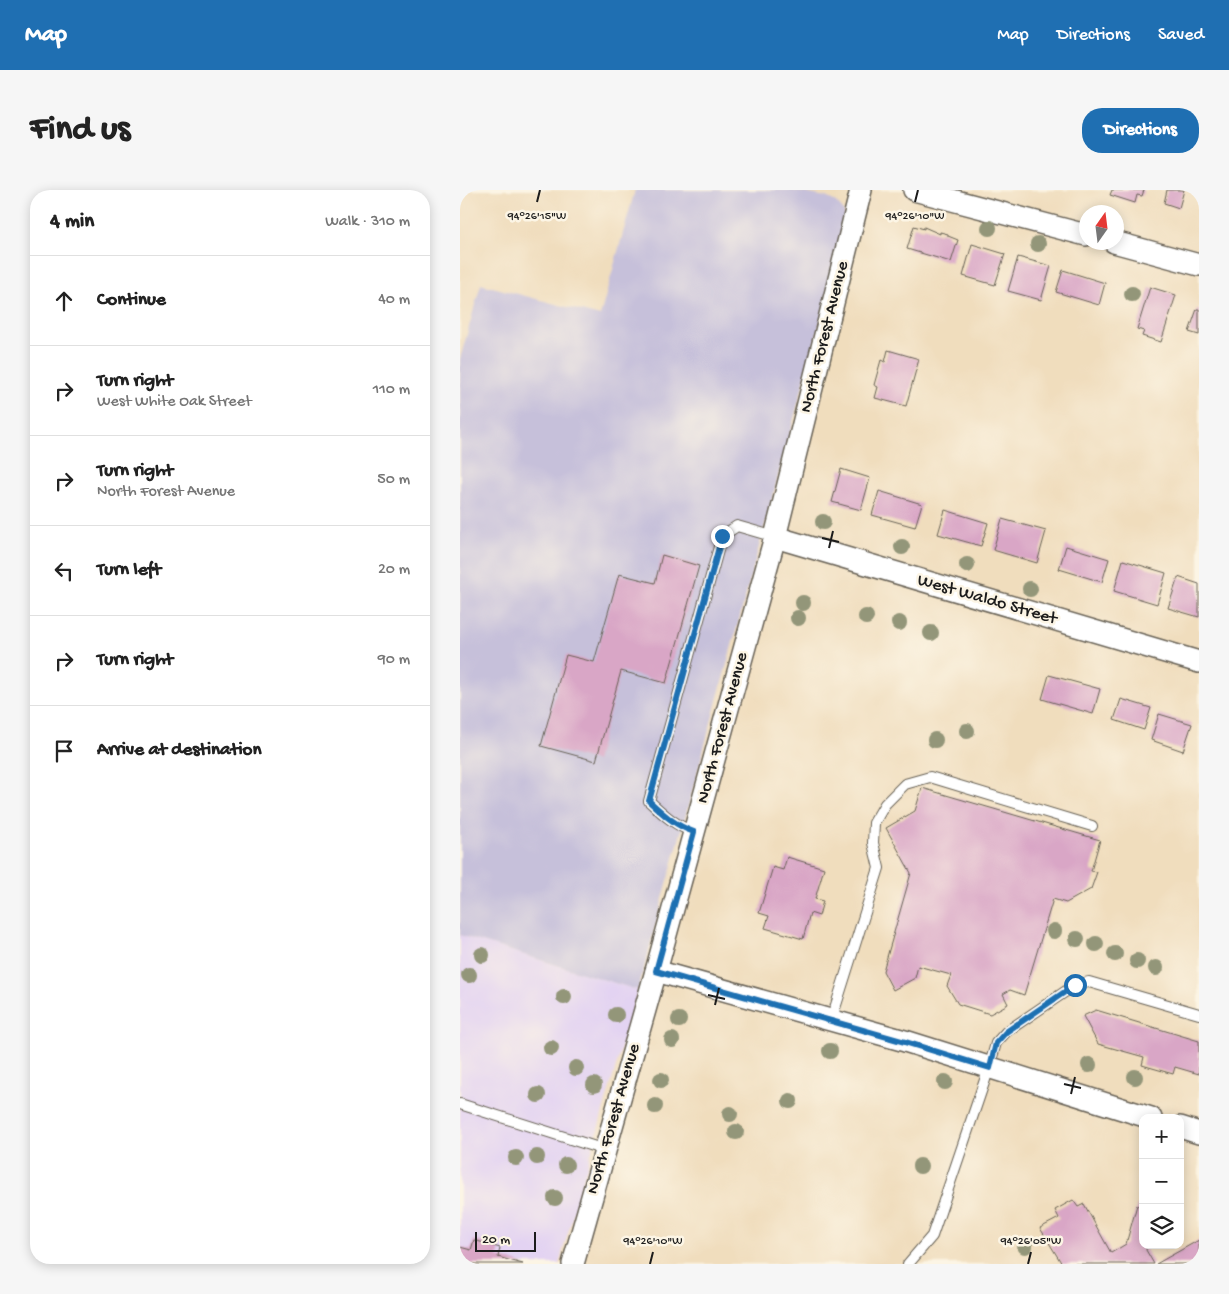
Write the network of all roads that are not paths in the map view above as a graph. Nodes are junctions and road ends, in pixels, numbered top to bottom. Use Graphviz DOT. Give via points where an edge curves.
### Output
graph roads {
  1 [pos="861,190"];
  2 [pos="914,190"];
  3 [pos="1079,233"];
  4 [pos="1124,245"];
  5 [pos="1199,265"];
  6 [pos="775,537"];
  7 [pos="1199,662"];
  8 [pos="1092,826"];
  9 [pos="694,832"];
  10 [pos="656,971"];
  11 [pos="1199,1014"];
  12 [pos="832,1021"];
  13 [pos="990,1068"];
  14 [pos="460,1104"];
  15 [pos="1139,1114"];
  16 [pos="1184,1128"];
  17 [pos="1199,1133"];
  18 [pos="606,1150"];
  19 [pos="573,1264"];
  20 [pos="908,1264"];
  1 -- 6 [label="street, North Forest Avenue"];
  2 -- 3 [label="street"];
  4 -- 5 [label="street"];
  6 -- 7 [label="street, West Waldo Street"];
  6 -- 9 [label="street, North Forest Avenue"];
  6 -- 9 [label="lane" via="737,526 722,536 649,801 662,814"];
  8 -- 12 [label="lane" via="930,777 905,784 885,804 874,823 873,843 879,868"];
  9 -- 10 [label="street, North Forest Avenue"];
  10 -- 12 [label="street"];
  10 -- 18 [label="street, North Forest Avenue"];
  11 -- 13 [label="lane" via="1089,982 1075,985 1006,1032 996,1043"];
  12 -- 13 [label="street"];
  13 -- 15 [label="street"];
  13 -- 20 [label="lane" via="932,1236"];
  14 -- 18 [label="lane"];
  16 -- 17 [label="street"];
  18 -- 19 [label="street, North Forest Avenue"];
}
